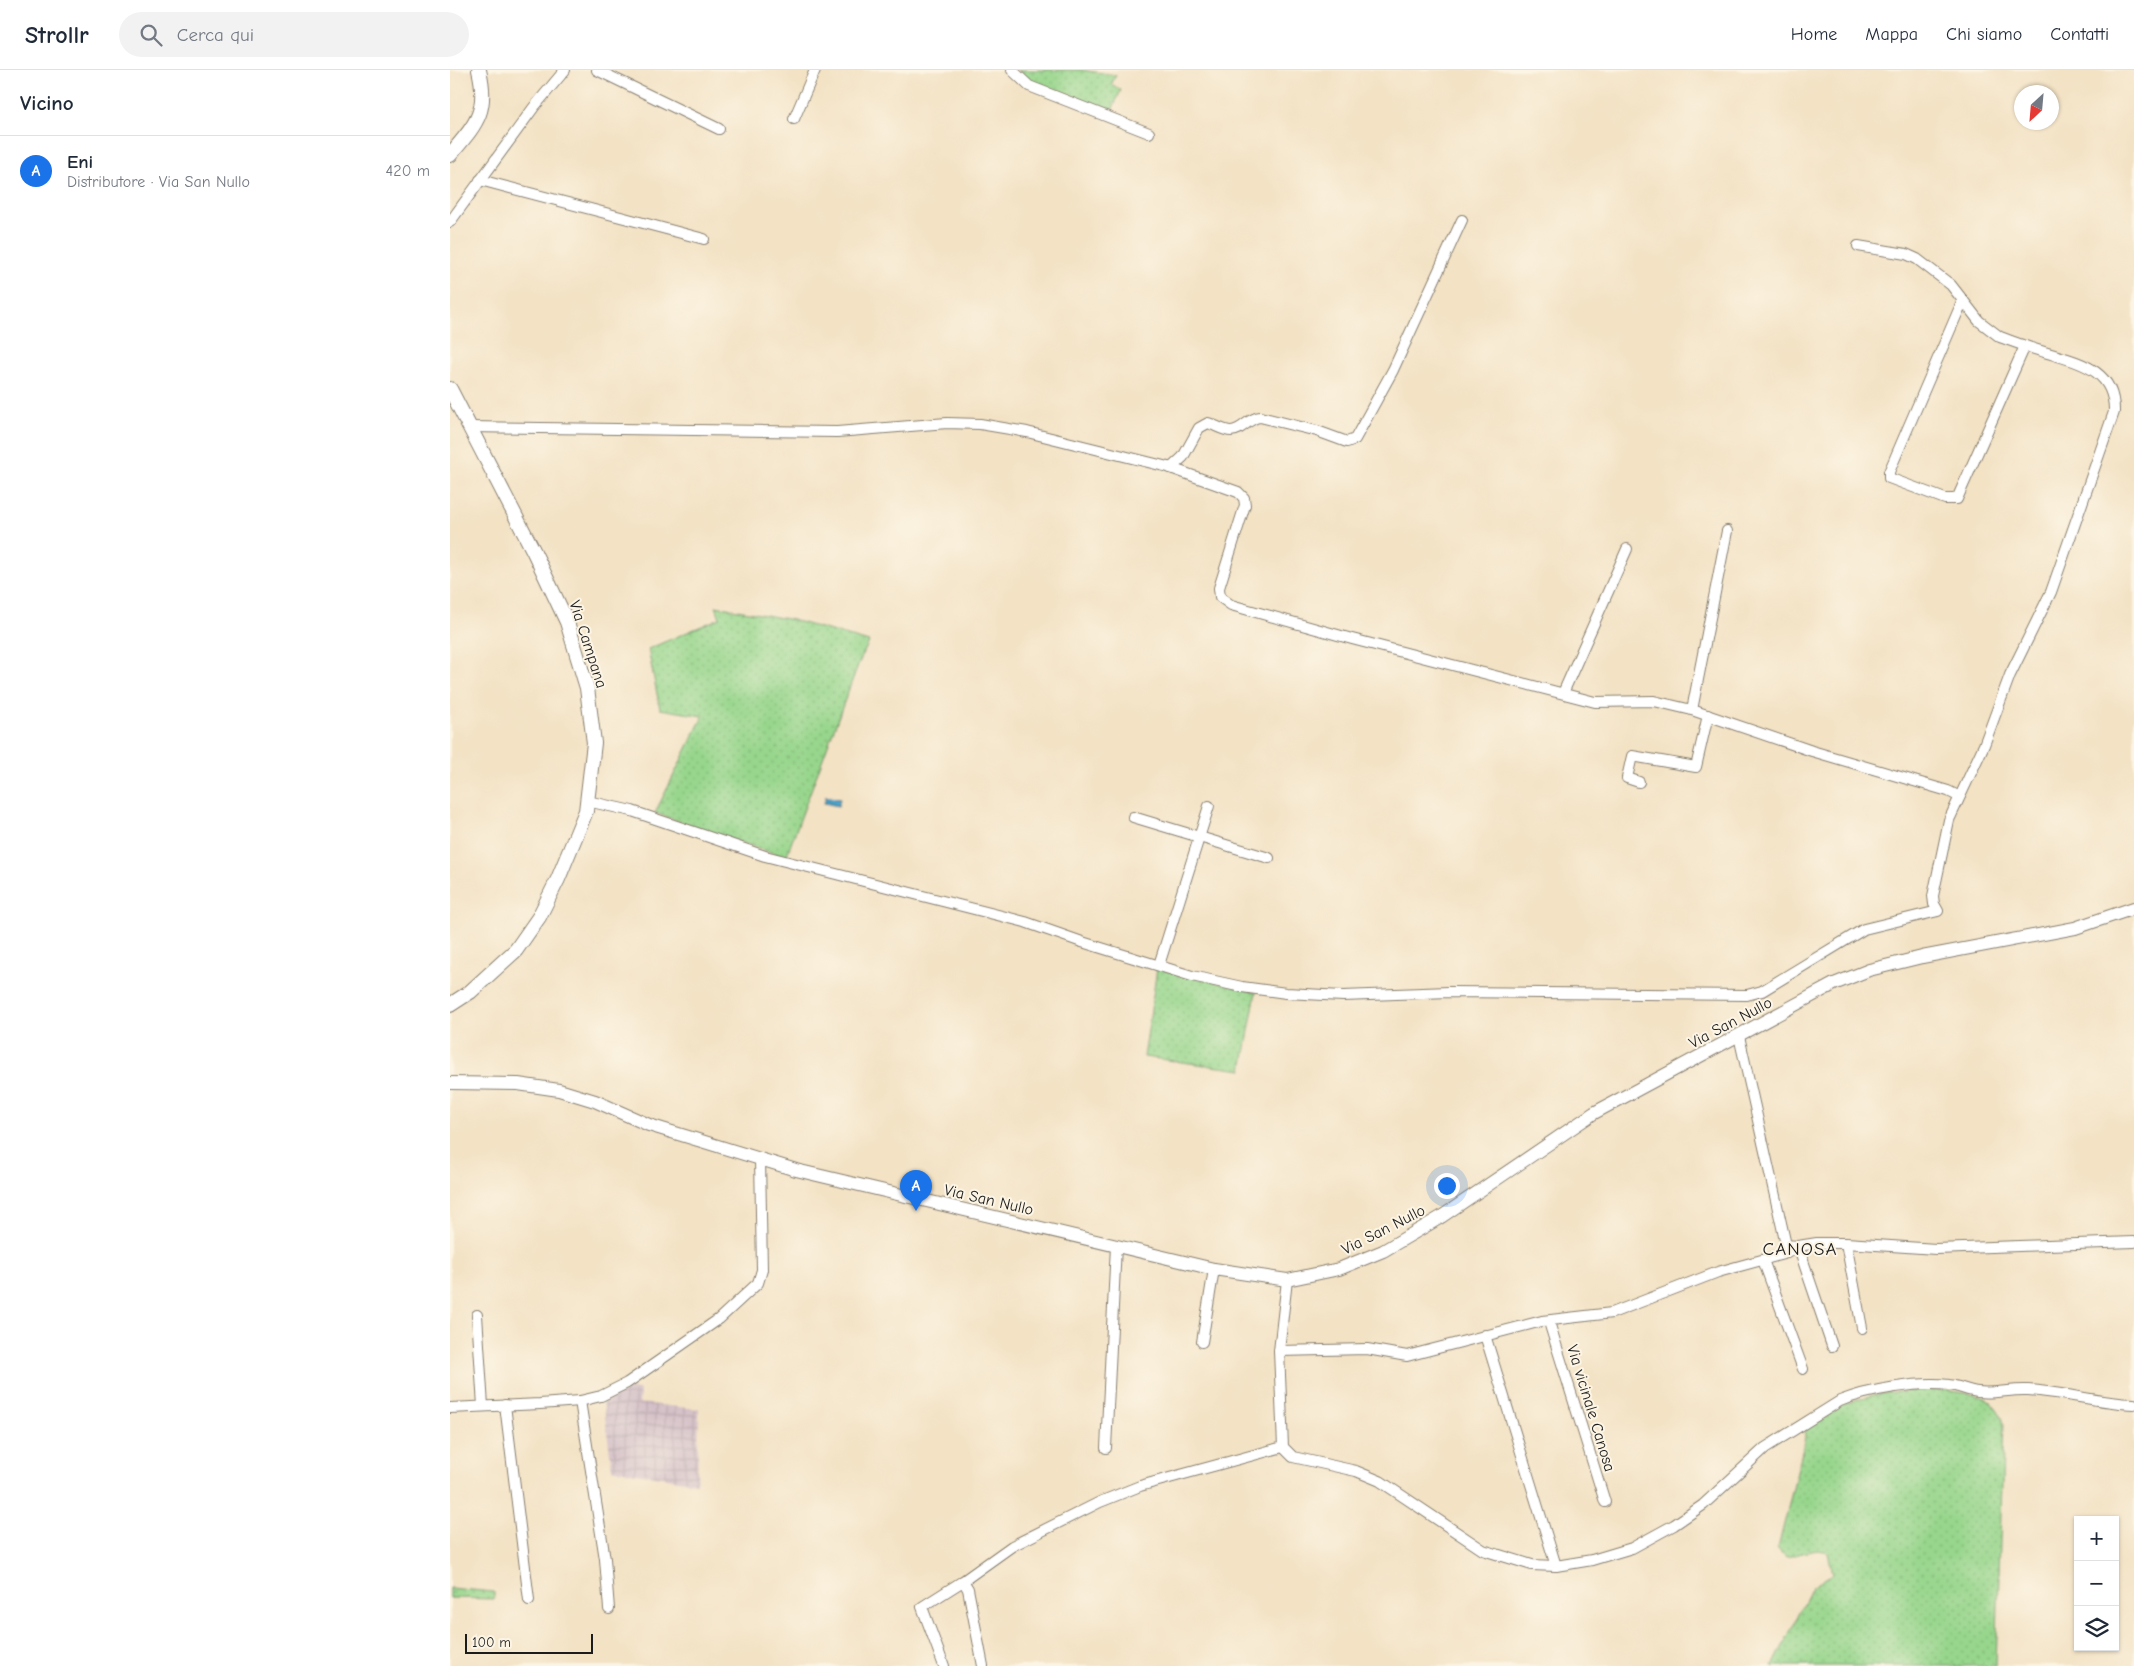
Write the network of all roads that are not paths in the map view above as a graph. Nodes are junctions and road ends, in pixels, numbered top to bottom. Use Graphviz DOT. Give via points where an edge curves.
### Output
graph roads {
  1 [pos="480,70"];
  2 [pos="565,70"];
  3 [pos="597,70"];
  4 [pos="815,70"];
  5 [pos="1012,70"];
  6 [pos="794,119"];
  7 [pos="719,129"];
  8 [pos="1150,133"];
  9 [pos="450,155"];
  10 [pos="480,180"];
  11 [pos="1462,220"];
  12 [pos="450,222"];
  13 [pos="704,239"];
  14 [pos="1858,246"];
  15 [pos="1963,300"];
  16 [pos="2025,346"];
  17 [pos="450,389"];
  18 [pos="470,427"];
  19 [pos="1171,468"];
  20 [pos="1727,531"];
  21 [pos="1627,549"];
  22 [pos="1563,693"];
  23 [pos="1692,710"];
  24 [pos="1708,715"];
  25 [pos="1639,782"];
  26 [pos="1958,796"];
  27 [pos="587,801"];
  28 [pos="1209,806"];
  29 [pos="1133,816"];
  30 [pos="1199,837"];
  31 [pos="1269,858"];
  32 [pos="2134,908"];
  33 [pos="1159,965"];
  34 [pos="452,1002"];
  35 [pos="1739,1036"];
  36 [pos="450,1083"];
  37 [pos="760,1158"];
  38 [pos="2134,1242"];
  39 [pos="1846,1243"];
  40 [pos="1116,1246"];
  41 [pos="1798,1246"];
  42 [pos="1763,1260"];
  43 [pos="1214,1269"];
  44 [pos="1287,1280"];
  45 [pos="477,1316"];
  46 [pos="1549,1322"];
  47 [pos="1862,1328"];
  48 [pos="1486,1335"];
  49 [pos="1202,1342"];
  50 [pos="1832,1346"];
  51 [pos="1279,1351"];
  52 [pos="1803,1369"];
  53 [pos="580,1400"];
  54 [pos="2134,1404"];
  55 [pos="505,1405"];
  56 [pos="483,1406"];
  57 [pos="450,1408"];
  58 [pos="1283,1447"];
  59 [pos="1106,1448"];
  60 [pos="1605,1502"];
  61 [pos="1556,1566"];
  62 [pos="963,1582"];
  63 [pos="529,1600"];
  64 [pos="608,1609"];
  65 [pos="944,1666"];
  66 [pos="982,1666"];
  1 -- 9 [label="main road" via="482,108 471,130"];
  2 -- 10 [label="street"];
  3 -- 7 [label="street"];
  4 -- 6 [label="street"];
  5 -- 8 [label="street" via="1029,86"];
  10 -- 12 [label="street"];
  10 -- 13 [label="street"];
  11 -- 19 [label="street" via="1393,370 1355,439 1347,442 1260,417 1231,431 1208,423 1199,428 1183,456"];
  14 -- 15 [label="street" via="1906,254 1917,259"];
  15 -- 16 [label="street" via="1991,332"];
  15 -- 16 [label="street" via="1889,478 1946,499 1958,499"];
  16 -- 26 [label="street" via="2097,372 2114,397 2114,412 2051,592 2010,675 1984,745"];
  17 -- 18 [label="main road, Via Campana"];
  18 -- 19 [label="street" via="837,432 947,423 980,424 1027,432"];
  18 -- 27 [label="main road, Via Campana" via="567,622 587,688 594,743"];
  19 -- 22 [label="street" via="1229,487 1244,498 1245,505 1219,588 1220,597 1225,602 1335,635"];
  20 -- 23 [label="street"];
  21 -- 22 [label="street"];
  22 -- 23 [label="street" via="1595,702 1654,701"];
  23 -- 24 [label="street"];
  24 -- 25 [label="street" via="1696,767 1632,756 1627,778"];
  24 -- 26 [label="street"];
  26 -- 33 [label="street" via="1945,835 1933,896 1938,911 1864,929 1762,991 1747,995 1511,992 1310,995 1242,987"];
  27 -- 33 [label="street" via="632,811 765,856 1025,922"];
  27 -- 34 [label="main road, Via Campana" via="586,811 558,879 539,917 516,950 470,992"];
  28 -- 30 [label="street"];
  29 -- 30 [label="street"];
  30 -- 31 [label="street"];
  30 -- 33 [label="street"];
  32 -- 35 [label="street, Via San Nullo" via="2075,928 1869,970 1834,984"];
  35 -- 41 [label="street" via="1784,1242"];
  35 -- 44 [label="street, Via San Nullo" via="1594,1112 1441,1217 1383,1251 1339,1269"];
  36 -- 37 [label="street, Via San Nullo" via="518,1084 559,1090 595,1101 649,1125"];
  37 -- 40 [label="street, Via San Nullo" via="796,1170"];
  37 -- 53 [label="street" via="762,1270 758,1283 719,1319 627,1383 601,1396"];
  38 -- 39 [label="street" via="1936,1248"];
  39 -- 41 [label="street"];
  39 -- 47 [label="street"];
  40 -- 43 [label="street, Via San Nullo"];
  40 -- 59 [label="street"];
  41 -- 42 [label="street"];
  41 -- 50 [label="street"];
  42 -- 46 [label="street" via="1718,1272 1612,1313"];
  42 -- 52 [label="street"];
  43 -- 44 [label="street, Via San Nullo"];
  43 -- 49 [label="street"];
  44 -- 51 [label="street"];
  45 -- 56 [label="street"];
  46 -- 48 [label="street"];
  46 -- 60 [label="street, Via vicinale Canosa"];
  48 -- 51 [label="street" via="1407,1356 1367,1349"];
  48 -- 61 [label="street"];
  51 -- 58 [label="street"];
  53 -- 55 [label="street"];
  53 -- 64 [label="street" via="604,1559"];
  54 -- 61 [label="street" via="2061,1393 2026,1390 1976,1392 1932,1384 1853,1396 1840,1400 1764,1448 1703,1506 1674,1525 1632,1548"];
  55 -- 56 [label="street"];
  55 -- 63 [label="street"];
  56 -- 57 [label="street"];
  58 -- 61 [label="street" via="1293,1457 1356,1471 1380,1481 1483,1550 1532,1565"];
  58 -- 62 [label="street" via="1140,1486 1100,1502 1012,1546"];
  62 -- 65 [label="street" via="922,1607"];
  62 -- 66 [label="street" via="968,1589"];
}
